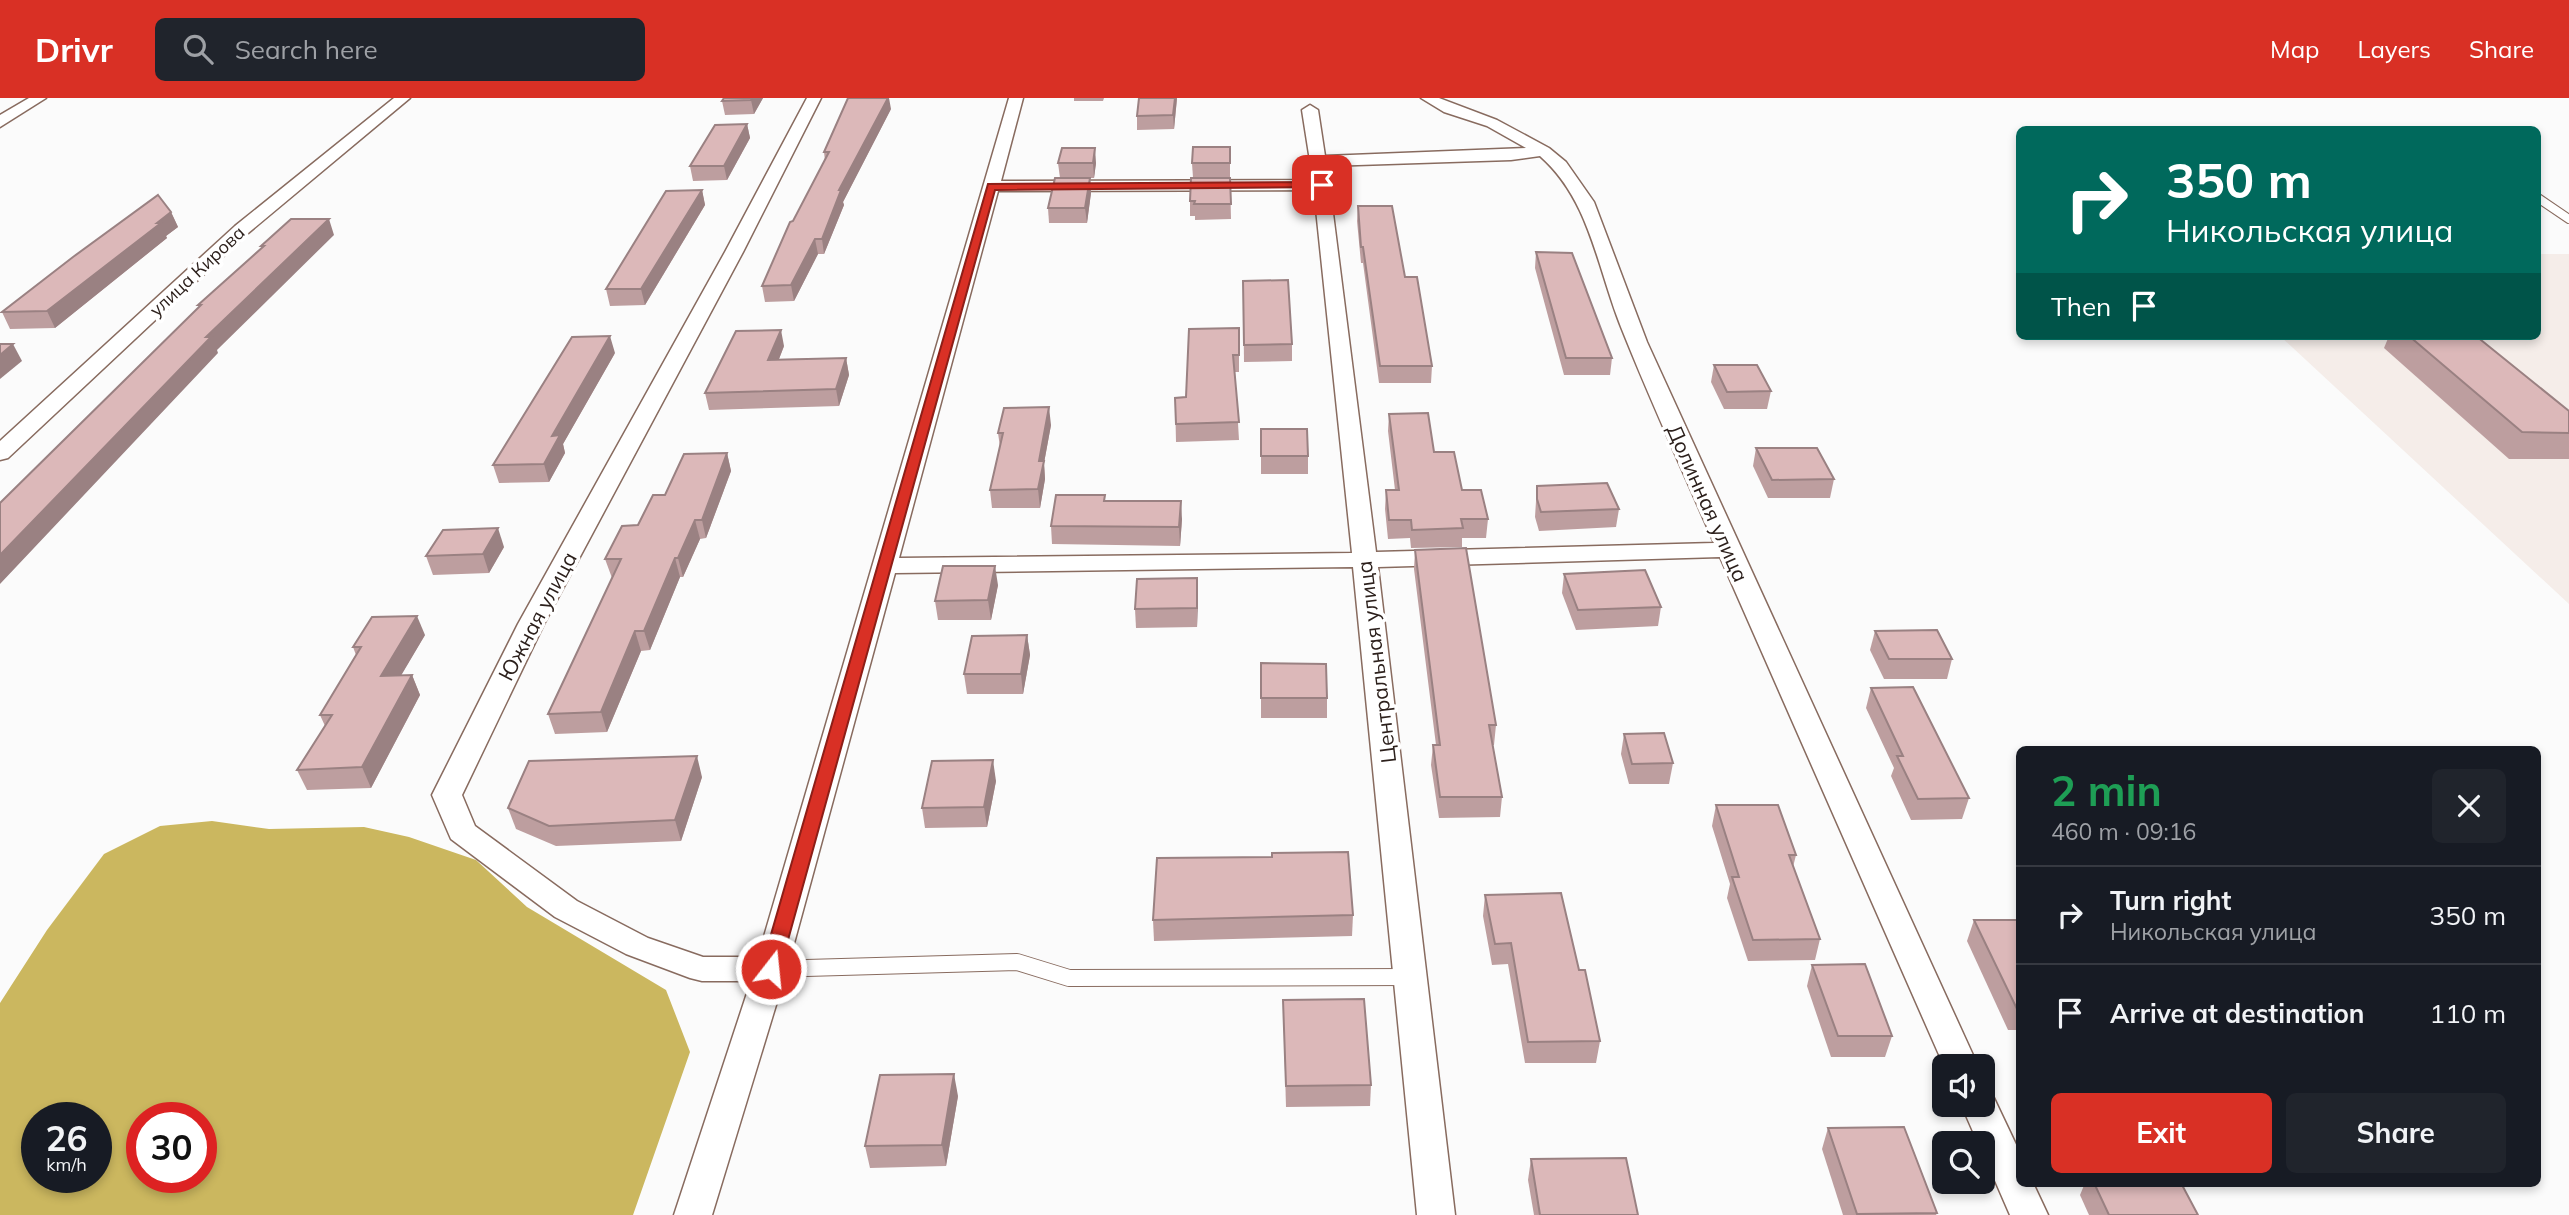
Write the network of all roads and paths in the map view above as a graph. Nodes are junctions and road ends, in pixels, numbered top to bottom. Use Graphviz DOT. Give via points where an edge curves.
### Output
graph roads {
  1 [pos="39,98"];
  2 [pos="403,98"];
  3 [pos="814,98"];
  4 [pos="1016,98"];
  5 [pos="1428,98"];
  6 [pos="1310,110"];
  7 [pos="0,122"];
  8 [pos="1543,151"];
  9 [pos="1320,173"];
  10 [pos="991,187"];
  11 [pos="2541,200"];
  12 [pos="2569,219"];
  13 [pos="0,453"];
  14 [pos="1728,550"];
  15 [pos="1364,560"];
  16 [pos="883,566"];
  17 [pos="771,969"];
  18 [pos="1412,976"];
  19 [pos="1956,1054"];
  20 [pos="1985,1117"];
  21 [pos="2016,1186"];
  22 [pos="2016,1187"];
  23 [pos="693,1215"];
  24 [pos="1436,1215"];
  25 [pos="2029,1215"];
  1 -- 7 [label="street"];
  2 -- 13 [label="street, улица Кирова" via="241,230"];
  3 -- 17 [label="street, Южная улица" via="531,624 447,795 462,832 566,909 637,946 702,969"];
  4 -- 10 [label="street"];
  5 -- 8 [label="street, Долинная улица" via="1493,122"];
  6 -- 9 [label="street, Центральная улица"];
  8 -- 9 [label="street"];
  8 -- 14 [label="street, Долинная улица" via="1559,162 1583,198 1602,239 1623,307"];
  9 -- 10 [label="street"];
  9 -- 15 [label="street, Центральная улица"];
  10 -- 16 [label="street"];
  11 -- 12 [label="lane"];
  14 -- 15 [label="street"];
  14 -- 19 [label="street, Долинная улица"];
  15 -- 16 [label="street"];
  15 -- 18 [label="street, Центральная улица"];
  16 -- 17 [label="street"];
  17 -- 18 [label="lane" via="1017,962 1069,978"];
  17 -- 23 [label="street"];
  18 -- 24 [label="street, Центральная улица"];
  20 -- 21 [label="street"];
  22 -- 25 [label="street"];
}
